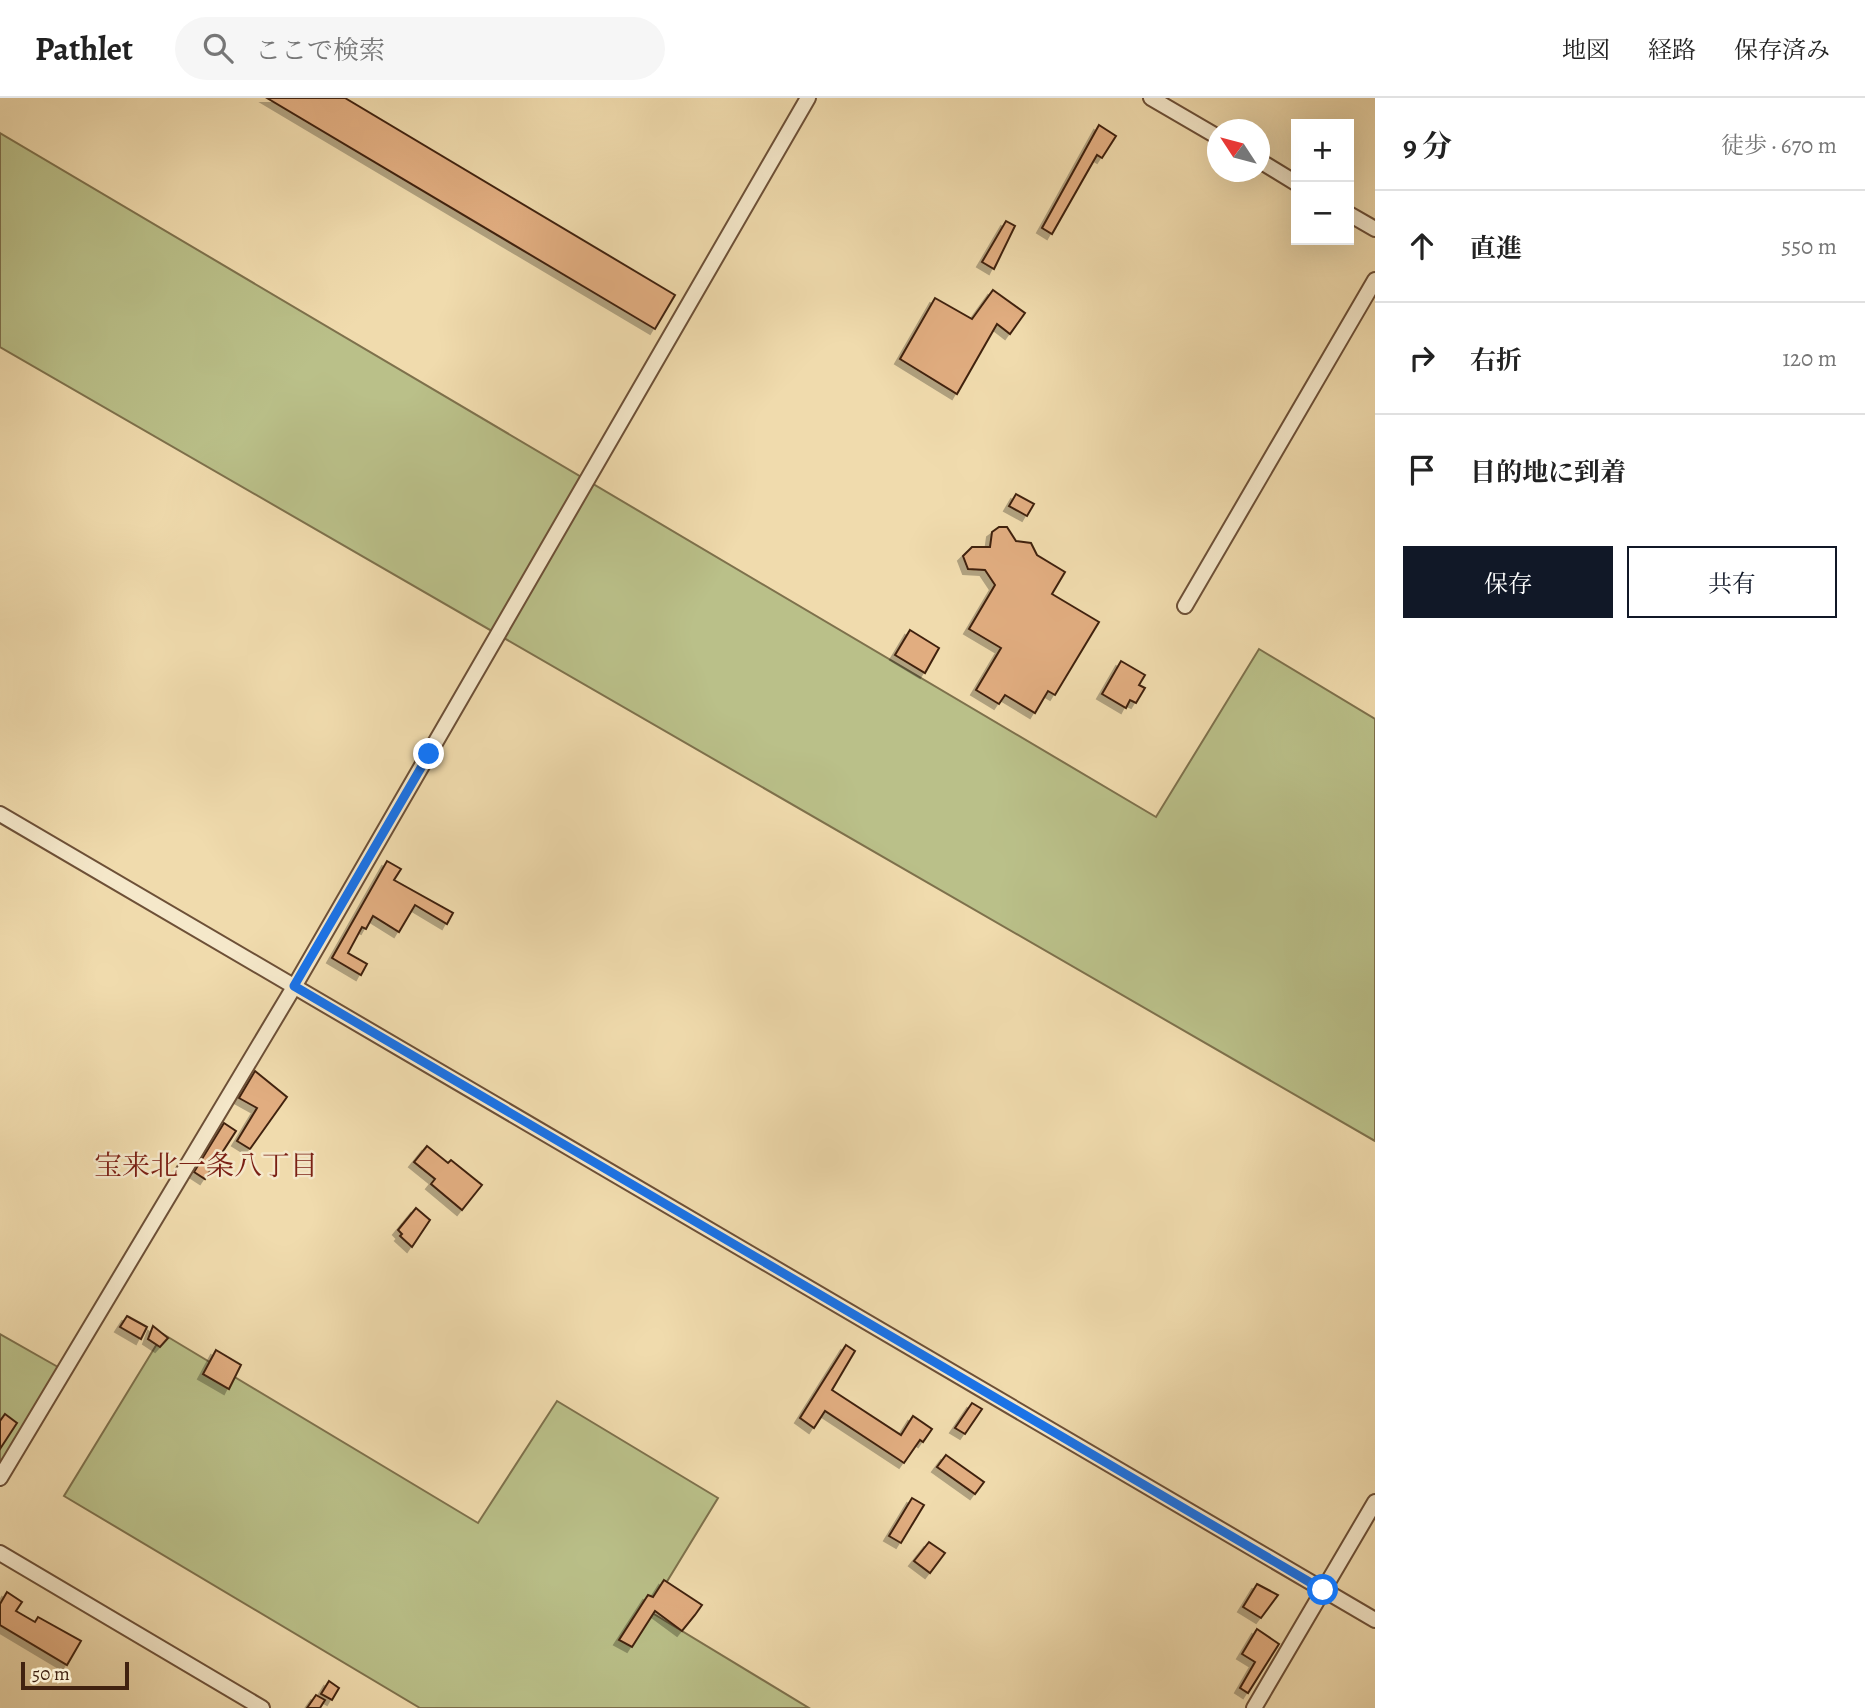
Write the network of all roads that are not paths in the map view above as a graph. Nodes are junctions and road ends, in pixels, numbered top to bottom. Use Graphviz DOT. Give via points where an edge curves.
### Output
graph roads {
  1 [pos="808,98"];
  2 [pos="1151,98"];
  3 [pos="1207,131"];
  4 [pos="1270,168"];
  5 [pos="1294,182"];
  6 [pos="1354,217"];
  7 [pos="1375,229"];
  8 [pos="1375,280"];
  9 [pos="1185,606"];
  10 [pos="0,814"];
  11 [pos="294,986"];
  12 [pos="0,1478"];
  13 [pos="1375,1502"];
  14 [pos="0,1553"];
  15 [pos="1323,1590"];
  16 [pos="1375,1620"];
  17 [pos="262,1708"];
  18 [pos="1254,1708"];
  1 -- 11 [label="street"];
  2 -- 3 [label="street"];
  4 -- 5 [label="street"];
  6 -- 7 [label="street"];
  8 -- 9 [label="street"];
  10 -- 11 [label="street"];
  11 -- 12 [label="street"];
  11 -- 15 [label="street"];
  13 -- 15 [label="street"];
  14 -- 17 [label="street"];
  15 -- 16 [label="street"];
  15 -- 18 [label="street"];
}
